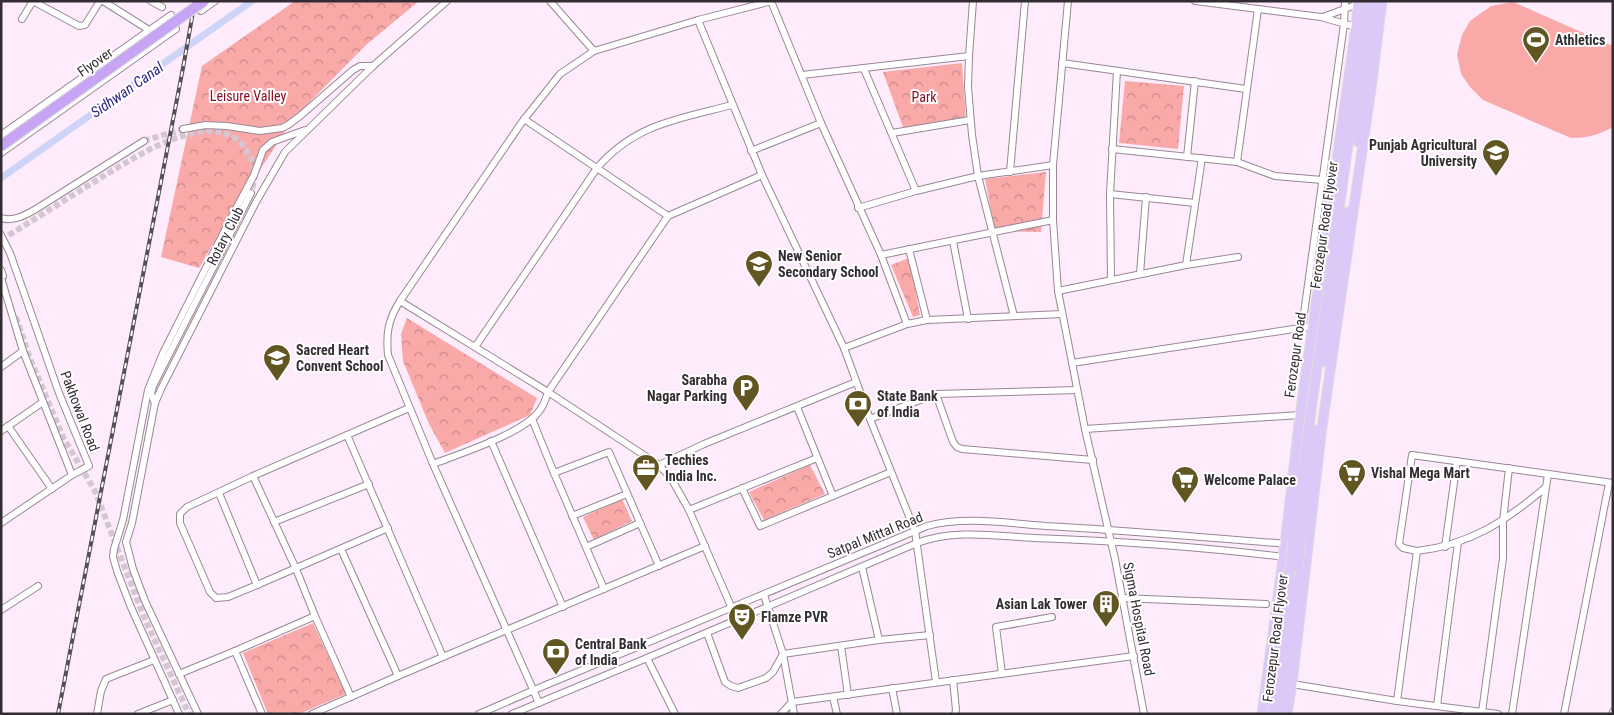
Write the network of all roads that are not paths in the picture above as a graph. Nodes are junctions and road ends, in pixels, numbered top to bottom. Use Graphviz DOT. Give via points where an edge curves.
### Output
graph roads {
  1 [pos="33,1"];
  2 [pos="102,1"];
  3 [pos="152,1"];
  4 [pos="200,1"];
  5 [pos="204,1"];
  6 [pos="215,1"];
  7 [pos="447,1"];
  8 [pos="550,1"];
  9 [pos="771,1"];
  10 [pos="973,1"];
  11 [pos="1025,1"];
  12 [pos="1068,1"];
  13 [pos="1195,1"];
  14 [pos="1345,1"];
  15 [pos="1368,1"];
  16 [pos="1376,1"];
  17 [pos="1382,1"];
  18 [pos="1358,3"];
  19 [pos="162,8"];
  20 [pos="1258,10"];
  21 [pos="1344,10"];
  22 [pos="1321,18"];
  23 [pos="22,19"];
  24 [pos="698,20"];
  25 [pos="1344,24"];
  26 [pos="1356,27"];
  27 [pos="149,30"];
  28 [pos="594,51"];
  29 [pos="969,56"];
  30 [pos="1062,63"];
  31 [pos="373,66"];
  32 [pos="864,69"];
  33 [pos="1116,71"];
  34 [pos="802,75"];
  35 [pos="1195,81"];
  36 [pos="1246,89"];
  37 [pos="732,104"];
  38 [pos="524,119"];
  39 [pos="970,120"];
  40 [pos="821,123"];
  41 [pos="183,129"];
  42 [pos="309,129"];
  43 [pos="892,133"];
  44 [pos="1,135"];
  45 [pos="144,141"];
  46 [pos="1,146"];
  47 [pos="1112,149"];
  48 [pos="751,151"];
  49 [pos="1,153"];
  50 [pos="1187,157"];
  51 [pos="1202,158"];
  52 [pos="1237,162"];
  53 [pos="1053,165"];
  54 [pos="597,168"];
  55 [pos="1010,172"];
  56 [pos="762,175"];
  57 [pos="978,176"];
  58 [pos="1322,180"];
  59 [pos="1334,182"];
  60 [pos="916,191"];
  61 [pos="251,193"];
  62 [pos="1110,194"];
  63 [pos="1146,197"];
  64 [pos="1195,203"];
  65 [pos="858,208"];
  66 [pos="668,216"];
  67 [pos="1,218"];
  68 [pos="1053,220"];
  69 [pos="993,232"];
  70 [pos="1,235"];
  71 [pos="954,241"];
  72 [pos="4,245"];
  73 [pos="909,249"];
  74 [pos="881,255"];
  75 [pos="1238,256"];
  76 [pos="1186,265"];
  77 [pos="1140,274"];
  78 [pos="2,275"];
  79 [pos="1110,280"];
  80 [pos="3,287"];
  81 [pos="1058,291"];
  82 [pos="400,301"];
  83 [pos="1062,314"];
  84 [pos="1014,316"];
  85 [pos="968,319"];
  86 [pos="927,320"];
  87 [pos="907,324"];
  88 [pos="1313,326"];
  89 [pos="1302,328"];
  90 [pos="475,347"];
  91 [pos="844,348"];
  92 [pos="23,351"];
  93 [pos="1072,363"];
  94 [pos="1,367"];
  95 [pos="856,382"];
  96 [pos="1077,390"];
  97 [pos="548,392"];
  98 [pos="936,394"];
  99 [pos="43,402"];
  100 [pos="155,403"];
  101 [pos="797,407"];
  102 [pos="409,408"];
  103 [pos="1300,415"];
  104 [pos="870,418"];
  105 [pos="532,419"];
  106 [pos="8,426"];
  107 [pos="1085,429"];
  108 [pos="1,431"];
  109 [pos="348,435"];
  110 [pos="491,441"];
  111 [pos="817,458"];
  112 [pos="1093,460"];
  113 [pos="1457,461"];
  114 [pos="433,464"];
  115 [pos="659,465"];
  116 [pos="1509,468"];
  117 [pos="891,472"];
  118 [pos="554,473"];
  119 [pos="1548,474"];
  120 [pos="72,475"];
  121 [pos="254,476"];
  122 [pos="1611,483"];
  123 [pos="369,484"];
  124 [pos="1546,487"];
  125 [pos="52,488"];
  126 [pos="742,488"];
  127 [pos="219,493"];
  128 [pos="628,494"];
  129 [pos="833,496"];
  130 [pos="689,510"];
  131 [pos="572,516"];
  132 [pos="123,520"];
  133 [pos="1503,521"];
  134 [pos="1,522"];
  135 [pos="274,522"];
  136 [pos="132,523"];
  137 [pos="640,523"];
  138 [pos="388,528"];
  139 [pos="1109,529"];
  140 [pos="915,531"];
  141 [pos="1111,541"];
  142 [pos="1293,541"];
  143 [pos="1458,542"];
  144 [pos="917,543"];
  145 [pos="705,546"];
  146 [pos="1308,546"];
  147 [pos="586,547"];
  148 [pos="1445,547"];
  149 [pos="341,549"];
  150 [pos="1417,551"];
  151 [pos="1283,557"];
  152 [pos="1307,559"];
  153 [pos="659,566"];
  154 [pos="1298,566"];
  155 [pos="862,567"];
  156 [pos="296,569"];
  157 [pos="1289,579"];
  158 [pos="257,585"];
  159 [pos="38,586"];
  160 [pos="604,589"];
  161 [pos="764,595"];
  162 [pos="1122,598"];
  163 [pos="1266,604"];
  164 [pos="563,607"];
  165 [pos="768,607"];
  166 [pos="732,608"];
  167 [pos="1,610"];
  168 [pos="315,616"];
  169 [pos="1052,617"];
  170 [pos="737,620"];
  171 [pos="507,629"];
  172 [pos="707,633"];
  173 [pos="930,635"];
  174 [pos="879,640"];
  175 [pos="841,646"];
  176 [pos="235,651"];
  177 [pos="783,654"];
  178 [pos="1134,656"];
  179 [pos="443,657"];
  180 [pos="647,658"];
  181 [pos="154,660"];
  182 [pos="179,674"];
  183 [pos="1002,674"];
  184 [pos="398,676"];
  185 [pos="953,680"];
  186 [pos="936,682"];
  187 [pos="1292,684"];
  188 [pos="892,688"];
  189 [pos="534,690"];
  190 [pos="848,695"];
  191 [pos="351,696"];
  192 [pos="833,697"];
  193 [pos="173,700"];
  194 [pos="1397,701"];
  195 [pos="539,702"];
  196 [pos="792,702"];
  197 [pos="1437,706"];
  198 [pos="1482,712"];
  199 [pos="97,714"];
  200 [pos="138,714"];
  201 [pos="179,714"];
  202 [pos="198,714"];
  203 [pos="262,714"];
  204 [pos="312,714"];
  205 [pos="479,714"];
  206 [pos="512,714"];
  207 [pos="675,714"];
  208 [pos="780,714"];
  209 [pos="794,714"];
  210 [pos="836,714"];
  211 [pos="897,714"];
  212 [pos="956,714"];
  213 [pos="1144,714"];
  214 [pos="1262,714"];
  215 [pos="1272,714"];
  216 [pos="1279,714"];
  217 [pos="1287,714"];
  218 [pos="1498,714"];
  219 [pos="1512,714"];
  220 [pos="1564,714"];
  1 -- 2 [label="street" via="79,26 85,25"];
  1 -- 23 [label="street"];
  2 -- 27 [label="street"];
  3 -- 19 [label="street"];
  4 -- 6 [label="street" via="201,11"];
  5 -- 46 [label="highway, Flyover, bridge"];
  7 -- 31 [label="street, Rotary Club"];
  8 -- 28 [label="street"];
  9 -- 24 [label="street"];
  9 -- 34 [label="street"];
  10 -- 29 [label="street"];
  11 -- 55 [label="street"];
  12 -- 30 [label="street, Sigma Hospital Road"];
  13 -- 20 [label="street"];
  14 -- 21 [label="street"];
  15 -- 142 [label="main road, Ferozepur Road Flyover"];
  16 -- 142 [label="main road, Ferozepur Road Flyover" via="1354,173"];
  17 -- 146 [label="main road"];
  18 -- 21 [label="street"];
  18 -- 26 [label="main road, Ferozepur Road"];
  20 -- 22 [label="street"];
  20 -- 36 [label="street"];
  21 -- 22 [label="street"];
  21 -- 25 [label="street"];
  22 -- 25 [label="street"];
  24 -- 28 [label="street"];
  24 -- 37 [label="street"];
  25 -- 26 [label="street"];
  25 -- 58 [label="street"];
  26 -- 59 [label="main road, Ferozepur Road"];
  27 -- 44 [label="street"];
  27 -- 49 [label="street" via="171,15 176,29"];
  28 -- 38 [label="street" via="560,74"];
  29 -- 32 [label="street"];
  29 -- 39 [label="street"];
  30 -- 33 [label="street"];
  30 -- 53 [label="street, Sigma Hospital Road"];
  31 -- 41 [label="street" via="360,66 353,70 282,128 260,131 206,125"];
  31 -- 42 [label="street, Rotary Club"];
  32 -- 34 [label="street"];
  32 -- 43 [label="street"];
  33 -- 35 [label="street"];
  33 -- 47 [label="street"];
  34 -- 40 [label="street"];
  35 -- 36 [label="street"];
  35 -- 50 [label="street"];
  36 -- 52 [label="street"];
  37 -- 48 [label="street"];
  37 -- 54 [label="street" via="652,127 622,144"];
  38 -- 54 [label="street"];
  38 -- 82 [label="street"];
  39 -- 43 [label="street"];
  39 -- 57 [label="street"];
  40 -- 48 [label="street"];
  40 -- 65 [label="street"];
  42 -- 100 [label="street, Rotary Club" via="285,152 256,202"];
  42 -- 132 [label="street" via="272,142 263,150 254,175 160,360 148,390"];
  43 -- 60 [label="street"];
  45 -- 67 [label="street" via="36,209 18,218"];
  47 -- 50 [label="street"];
  47 -- 62 [label="street"];
  48 -- 56 [label="street"];
  50 -- 51 [label="street"];
  51 -- 52 [label="street"];
  51 -- 64 [label="street"];
  52 -- 58 [label="street" via="1275,176"];
  53 -- 55 [label="street"];
  53 -- 68 [label="street, Sigma Hospital Road"];
  54 -- 66 [label="street"];
  54 -- 90 [label="street"];
  55 -- 57 [label="street"];
  56 -- 66 [label="street"];
  56 -- 91 [label="street"];
  57 -- 60 [label="street"];
  57 -- 69 [label="street"];
  58 -- 59 [label="street"];
  58 -- 89 [label="street"];
  59 -- 88 [label="main road, Ferozepur Road"];
  60 -- 65 [label="street"];
  61 -- 100 [label="street" via="153,386"];
  62 -- 63 [label="street"];
  62 -- 79 [label="street"];
  63 -- 64 [label="street"];
  63 -- 77 [label="street"];
  64 -- 76 [label="street"];
  65 -- 74 [label="street"];
  66 -- 97 [label="street"];
  68 -- 69 [label="street"];
  68 -- 81 [label="street, Sigma Hospital Road"];
  69 -- 71 [label="street"];
  69 -- 84 [label="street"];
  70 -- 72 [label="street, Pakhowal Road"];
  71 -- 73 [label="street"];
  71 -- 85 [label="street"];
  72 -- 120 [label="street, Pakhowal Road" via="89,466"];
  73 -- 74 [label="street"];
  73 -- 86 [label="street"];
  74 -- 87 [label="street"];
  75 -- 76 [label="street"];
  76 -- 77 [label="street"];
  77 -- 79 [label="street"];
  78 -- 80 [label="street"];
  79 -- 81 [label="street"];
  80 -- 92 [label="street"];
  81 -- 83 [label="street, Sigma Hospital Road"];
  82 -- 90 [label="street"];
  82 -- 102 [label="street" via="388,324 388,355"];
  83 -- 84 [label="street"];
  83 -- 93 [label="street, Sigma Hospital Road"];
  84 -- 85 [label="street"];
  85 -- 86 [label="street"];
  86 -- 87 [label="street"];
  87 -- 91 [label="street"];
  88 -- 89 [label="street"];
  88 -- 103 [label="main road, Ferozepur Road"];
  89 -- 93 [label="street"];
  90 -- 97 [label="street"];
  91 -- 95 [label="street"];
  92 -- 94 [label="street"];
  92 -- 99 [label="street"];
  93 -- 96 [label="street, Sigma Hospital Road"];
  95 -- 101 [label="street"];
  95 -- 104 [label="street"];
  96 -- 98 [label="street"];
  96 -- 107 [label="street, Sigma Hospital Road"];
  97 -- 105 [label="street"];
  97 -- 115 [label="street"];
  98 -- 104 [label="street"];
  98 -- 112 [label="street" via="953,442 962,450"];
  99 -- 106 [label="street"];
  99 -- 120 [label="street"];
  100 -- 136 [label="street, Rotary Club"];
  101 -- 111 [label="street"];
  101 -- 115 [label="street"];
  102 -- 109 [label="street"];
  102 -- 114 [label="street"];
  103 -- 107 [label="street"];
  103 -- 142 [label="main road, Ferozepur Road"];
  104 -- 117 [label="street"];
  105 -- 110 [label="street"];
  105 -- 118 [label="street"];
  106 -- 108 [label="street"];
  106 -- 125 [label="street"];
  107 -- 112 [label="street, Sigma Hospital Road"];
  109 -- 121 [label="street"];
  109 -- 123 [label="street"];
  110 -- 114 [label="street"];
  110 -- 164 [label="street"];
  111 -- 126 [label="street"];
  111 -- 129 [label="street"];
  112 -- 139 [label="street, Sigma Hospital Road"];
  113 -- 116 [label="street"];
  113 -- 148 [label="street"];
  113 -- 150 [label="street" via="1412,454 1400,544 1403,548"];
  114 -- 171 [label="street"];
  115 -- 130 [label="street" via="671,478"];
  116 -- 119 [label="street"];
  116 -- 133 [label="street"];
  117 -- 129 [label="street"];
  117 -- 140 [label="street"];
  118 -- 128 [label="street" via="609,452"];
  118 -- 131 [label="street"];
  119 -- 122 [label="street"];
  119 -- 124 [label="street"];
  120 -- 125 [label="street"];
  121 -- 127 [label="street"];
  121 -- 135 [label="street"];
  122 -- 220 [label="street"];
  123 -- 135 [label="street"];
  123 -- 138 [label="street"];
  124 -- 133 [label="street"];
  124 -- 219 [label="street"];
  125 -- 134 [label="street"];
  126 -- 129 [label="street" via="760,526"];
  126 -- 130 [label="street"];
  127 -- 158 [label="street"];
  127 -- 158 [label="street" via="187,507 180,514 180,523 212,595 223,598"];
  128 -- 131 [label="street"];
  128 -- 137 [label="street"];
  130 -- 145 [label="street"];
  131 -- 147 [label="street"];
  132 -- 136 [label="street"];
  132 -- 181 [label="street" via="113,557"];
  133 -- 143 [label="street"];
  133 -- 198 [label="street" via="1503,558"];
  135 -- 156 [label="street"];
  136 -- 182 [label="street, Rotary Club" via="126,542 133,569"];
  137 -- 147 [label="street"];
  137 -- 153 [label="street"];
  138 -- 149 [label="street"];
  138 -- 179 [label="street"];
  139 -- 140 [label="street, Satpal Mittal Road" via="968,521 947,522"];
  139 -- 141 [label="street, Sigma Hospital Road"];
  139 -- 142 [label="street, Satpal Mittal Road"];
  140 -- 144 [label="street"];
  140 -- 161 [label="street, Satpal Mittal Road"];
  141 -- 144 [label="street, Satpal Mittal Road" via="966,534"];
  141 -- 151 [label="street, Satpal Mittal Road"];
  141 -- 162 [label="street, Sigma Hospital Road"];
  142 -- 146 [label="street, Satpal Mittal Road"];
  142 -- 151 [label="main road, Ferozepur Road"];
  142 -- 154 [label="main road, Ferozepur Road, bridge"];
  142 -- 157 [label="main road, Ferozepur Road, bridge"];
  143 -- 148 [label="street"];
  143 -- 197 [label="street"];
  144 -- 155 [label="street, Satpal Mittal Road"];
  144 -- 173 [label="street"];
  145 -- 153 [label="street"];
  145 -- 166 [label="street"];
  146 -- 152 [label="main road"];
  147 -- 160 [label="street"];
  148 -- 150 [label="street"];
  149 -- 156 [label="street"];
  149 -- 184 [label="street"];
  150 -- 194 [label="street"];
  151 -- 152 [label="street, Satpal Mittal Road"];
  151 -- 214 [label="main road, Ferozepur Road"];
  152 -- 187 [label="main road"];
  153 -- 160 [label="street"];
  154 -- 216 [label="main road, Ferozepur Road Flyover"];
  155 -- 165 [label="street, Satpal Mittal Road"];
  155 -- 174 [label="street"];
  156 -- 158 [label="street"];
  156 -- 168 [label="street"];
  157 -- 215 [label="main road, Ferozepur Road Flyover"];
  159 -- 167 [label="street"];
  160 -- 164 [label="street"];
  161 -- 165 [label="street"];
  161 -- 166 [label="street, Satpal Mittal Road"];
  162 -- 163 [label="street"];
  162 -- 178 [label="street, Sigma Hospital Road"];
  164 -- 171 [label="street"];
  165 -- 170 [label="street, Satpal Mittal Road"];
  165 -- 177 [label="street"];
  166 -- 170 [label="street"];
  166 -- 189 [label="street, Satpal Mittal Road"];
  168 -- 176 [label="street"];
  168 -- 191 [label="street"];
  169 -- 183 [label="street" via="996,627"];
  170 -- 172 [label="street, Satpal Mittal Road"];
  171 -- 179 [label="street"];
  171 -- 189 [label="street"];
  172 -- 177 [label="street" via="725,682 738,688 766,678"];
  172 -- 180 [label="street, Satpal Mittal Road"];
  173 -- 174 [label="street"];
  173 -- 186 [label="street"];
  174 -- 175 [label="street"];
  175 -- 177 [label="street"];
  175 -- 190 [label="street"];
  176 -- 182 [label="street"];
  176 -- 203 [label="street"];
  177 -- 196 [label="street"];
  178 -- 183 [label="street"];
  178 -- 213 [label="street, Sigma Hospital Road"];
  179 -- 184 [label="street"];
  180 -- 195 [label="street, Satpal Mittal Road"];
  180 -- 207 [label="street"];
  181 -- 193 [label="street"];
  181 -- 199 [label="street" via="106,679"];
  182 -- 202 [label="street"];
  183 -- 185 [label="street"];
  184 -- 191 [label="street"];
  185 -- 186 [label="street"];
  185 -- 212 [label="street"];
  186 -- 188 [label="street"];
  187 -- 194 [label="street"];
  187 -- 217 [label="main road"];
  188 -- 190 [label="street"];
  188 -- 211 [label="street"];
  189 -- 195 [label="street"];
  189 -- 205 [label="street, Satpal Mittal Road"];
  190 -- 192 [label="street"];
  191 -- 204 [label="street"];
  192 -- 196 [label="street"];
  192 -- 210 [label="street"];
  193 -- 200 [label="street"];
  193 -- 201 [label="street"];
  194 -- 197 [label="street"];
  195 -- 206 [label="street, Satpal Mittal Road"];
  196 -- 208 [label="street"];
  196 -- 209 [label="street"];
  197 -- 198 [label="street"];
  198 -- 218 [label="street"];
}
